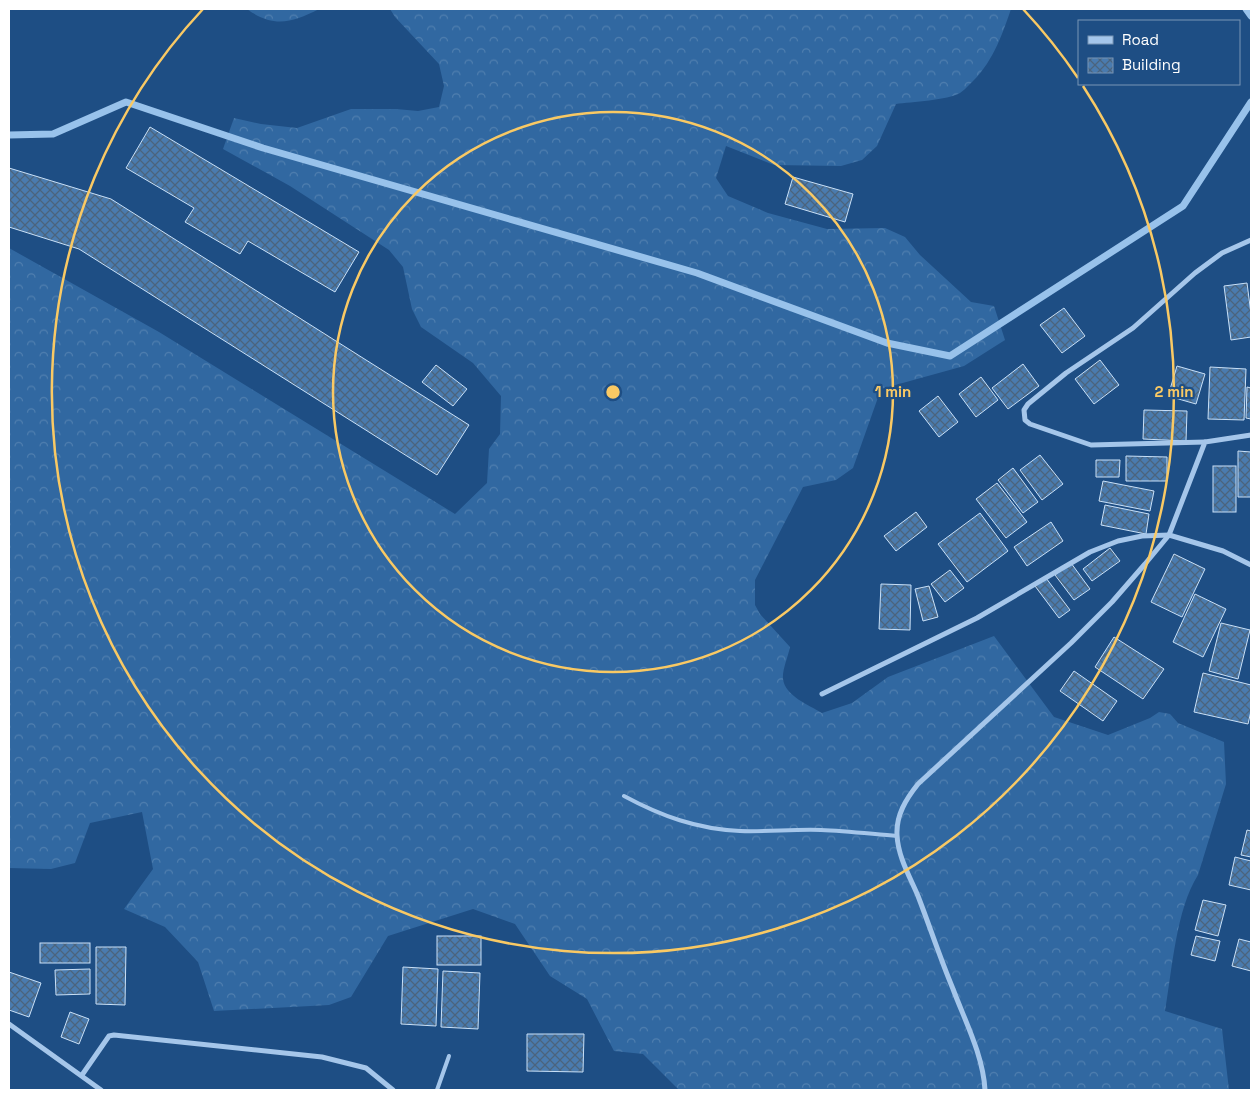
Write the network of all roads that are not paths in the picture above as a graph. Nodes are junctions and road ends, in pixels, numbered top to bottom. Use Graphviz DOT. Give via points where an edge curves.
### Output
graph roads {
  1 [pos="1251,240"];
  2 [pos="1251,435"];
  3 [pos="1205,442"];
  4 [pos="1169,535"];
  5 [pos="1251,566"];
  6 [pos="822,694"];
  7 [pos="624,796"];
  8 [pos="897,836"];
  9 [pos="9,1024"];
  10 [pos="450,1056"];
  11 [pos="82,1075"];
  12 [pos="101,1090"];
  13 [pos="393,1090"];
  14 [pos="437,1090"];
  15 [pos="985,1090"];
  1 -- 3 [label="street" via="1222,253 1195,273 1133,328 1066,373 1024,410 1025,420 1030,424 1091,445"];
  2 -- 3 [label="street"];
  3 -- 4 [label="street"];
  4 -- 5 [label="street" via="1223,552"];
  4 -- 6 [label="street" via="1118,541 1090,552 977,618"];
  4 -- 8 [label="street" via="1112,602 1071,643 918,784 906,799 898,821"];
  7 -- 8 [label="lane" via="664,816 707,827"];
  8 -- 15 [label="street" via="903,861 979,1059"];
  9 -- 11 [label="street"];
  10 -- 14 [label="lane"];
  11 -- 12 [label="street"];
  11 -- 13 [label="street" via="109,1036 114,1034 322,1057 366,1068"];
}
